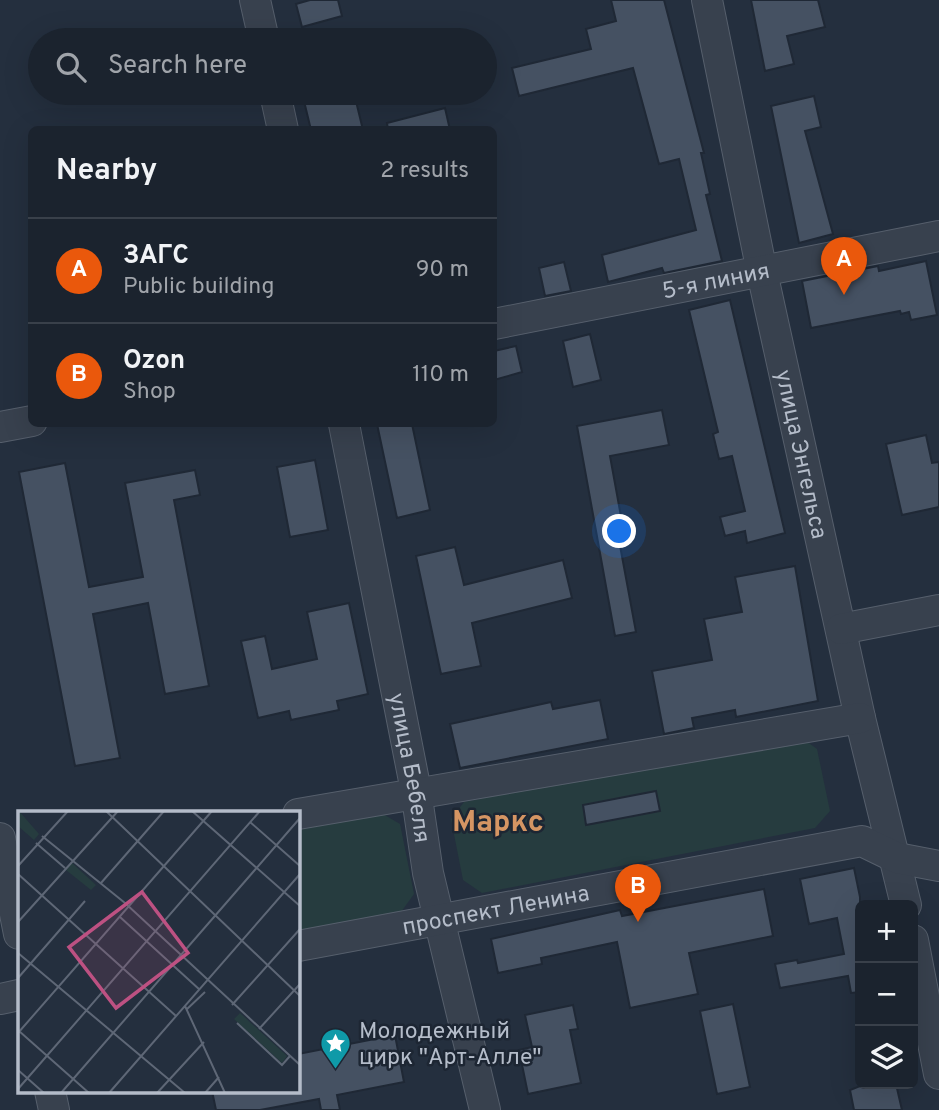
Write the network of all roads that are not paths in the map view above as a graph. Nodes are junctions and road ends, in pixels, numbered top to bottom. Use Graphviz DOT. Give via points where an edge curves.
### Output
graph roads {
  1 [pos="255,0"];
  2 [pos="707,0"];
  3 [pos="261,28"];
  4 [pos="278,105"];
  5 [pos="282,126"];
  6 [pos="939,236"];
  7 [pos="762,272"];
  8 [pos="497,323"];
  9 [pos="28,422"];
  10 [pos="345,427"];
  11 [pos="0,428"];
  12 [pos="939,610"];
  13 [pos="841,629"];
  14 [pos="860,718"];
  15 [pos="416,791"];
  16 [pos="299,814"];
  17 [pos="0,838"];
  18 [pos="897,858"];
  19 [pos="939,866"];
  20 [pos="9,868"];
  21 [pos="905,900"];
  22 [pos="441,920"];
  23 [pos="18,927"];
  24 [pos="299,946"];
  25 [pos="917,963"];
  26 [pos="18,995"];
  27 [pos="0,999"];
  28 [pos="939,1074"];
  29 [pos="50,1092"];
  30 [pos="54,1110"];
  31 [pos="485,1110"];
  1 -- 3 [label="street"];
  2 -- 7 [label="street, улица Энгельса"];
  4 -- 5 [label="street"];
  6 -- 7 [label="street, 5-я линия"];
  7 -- 8 [label="street, 5-я линия"];
  7 -- 13 [label="street, улица Энгельса"];
  9 -- 11 [label="street"];
  10 -- 15 [label="street, улица Бебеля"];
  12 -- 13 [label="street"];
  13 -- 14 [label="street, улица Энгельса"];
  14 -- 15 [label="street"];
  14 -- 18 [label="street, улица Энгельса"];
  15 -- 16 [label="street"];
  15 -- 22 [label="street, улица Бебеля" via="428,873"];
  17 -- 20 [label="street"];
  18 -- 19 [label="street, проспект Ленина"];
  18 -- 21 [label="street, улица Энгельса"];
  18 -- 22 [label="street, проспект Ленина" via="862,841"];
  20 -- 23 [label="street"];
  22 -- 24 [label="street, проспект Ленина"];
  22 -- 31 [label="street, улица Бебеля"];
  25 -- 28 [label="street"];
  26 -- 27 [label="street"];
  29 -- 30 [label="street"];
}
